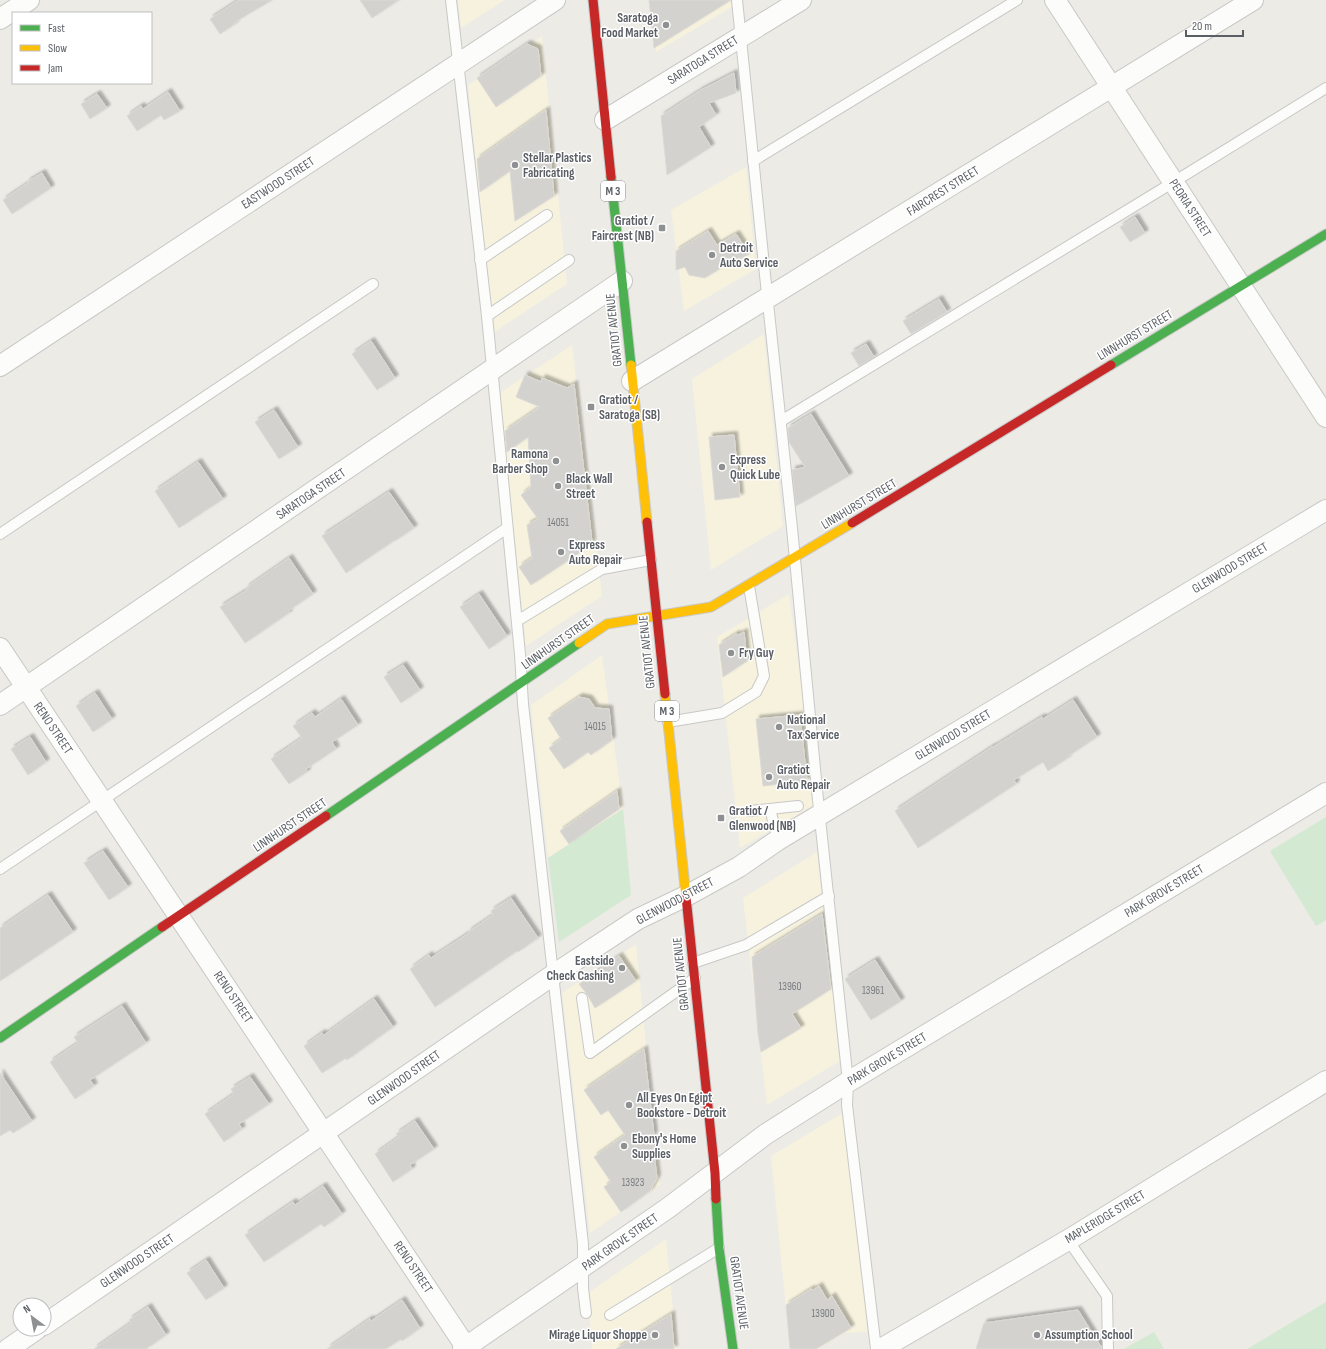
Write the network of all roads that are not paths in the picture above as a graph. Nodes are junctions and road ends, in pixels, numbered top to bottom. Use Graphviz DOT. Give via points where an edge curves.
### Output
graph roads {
  1 [pos="29,0"];
  2 [pos="451,0"];
  3 [pos="555,0"];
  4 [pos="593,0"];
  5 [pos="738,0"];
  6 [pos="801,0"];
  7 [pos="1017,0"];
  8 [pos="1055,0"];
  9 [pos="1254,0"];
  10 [pos="0,19"];
  11 [pos="741,36"];
  12 [pos="458,64"];
  13 [pos="1112,87"];
  14 [pos="1326,88"];
  15 [pos="605,120"];
  16 [pos="753,161"];
  17 [pos="1173,182"];
  18 [pos="547,215"];
  19 [pos="1326,234"];
  20 [pos="480,260"];
  21 [pos="569,260"];
  22 [pos="622,281"];
  23 [pos="373,284"];
  24 [pos="1241,286"];
  25 [pos="768,298"];
  26 [pos="487,316"];
  27 [pos="0,366"];
  28 [pos="492,371"];
  29 [pos="632,381"];
  30 [pos="1326,417"];
  31 [pos="781,421"];
  32 [pos="1326,510"];
  33 [pos="507,528"];
  34 [pos="0,534"];
  35 [pos="794,559"];
  36 [pos="651,560"];
  37 [pos="749,586"];
  38 [pos="657,616"];
  39 [pos="517,620"];
  40 [pos="0,648"];
  41 [pos="522,683"];
  42 [pos="26,688"];
  43 [pos="0,705"];
  44 [pos="668,722"];
  45 [pos="1326,792"];
  46 [pos="101,800"];
  47 [pos="798,806"];
  48 [pos="770,809"];
  49 [pos="750,811"];
  50 [pos="820,815"];
  51 [pos="778,840"];
  52 [pos="0,869"];
  53 [pos="686,896"];
  54 [pos="829,896"];
  55 [pos="179,916"];
  56 [pos="693,963"];
  57 [pos="553,975"];
  58 [pos="695,978"];
  59 [pos="582,998"];
  60 [pos="0,1038"];
  61 [pos="1326,1081"];
  62 [pos="848,1082"];
  63 [pos="324,1133"];
  64 [pos="715,1173"];
  65 [pos="1068,1240"];
  66 [pos="719,1248"];
  67 [pos="583,1267"];
  68 [pos="586,1313"];
  69 [pos="610,1315"];
  70 [pos="52,1319"];
  71 [pos="25,1337"];
  72 [pos="465,1348"];
  73 [pos="8,1349"];
  74 [pos="733,1349"];
  75 [pos="876,1349"];
  76 [pos="881,1349"];
  77 [pos="1108,1349"];
  1 -- 10 [label="street"];
  2 -- 12 [label="lane"];
  3 -- 12 [label="street, EASTWOOD STREET"];
  4 -- 15 [label="street, GRATIOT AVENUE / M 3"];
  5 -- 11 [label="lane"];
  6 -- 11 [label="street, SARATOGA STREET"];
  7 -- 16 [label="lane"];
  8 -- 13 [label="street, PEORIA STREET"];
  9 -- 13 [label="street, FAIRCREST STREET"];
  11 -- 15 [label="street, SARATOGA STREET"];
  11 -- 16 [label="lane"];
  12 -- 20 [label="lane"];
  12 -- 27 [label="street, EASTWOOD STREET"];
  13 -- 17 [label="street, PEORIA STREET"];
  13 -- 25 [label="street, FAIRCREST STREET"];
  14 -- 17 [label="lane"];
  15 -- 22 [label="street, GRATIOT AVENUE / M 3"];
  16 -- 25 [label="lane"];
  17 -- 24 [label="street, PEORIA STREET"];
  17 -- 31 [label="lane"];
  18 -- 20 [label="lane"];
  19 -- 24 [label="street, LINNHURST STREET"];
  20 -- 26 [label="lane"];
  21 -- 26 [label="lane"];
  22 -- 28 [label="street, SARATOGA STREET"];
  22 -- 29 [label="street, GRATIOT AVENUE / M 3"];
  23 -- 34 [label="lane"];
  24 -- 30 [label="street, PEORIA STREET"];
  24 -- 35 [label="street, LINNHURST STREET"];
  25 -- 29 [label="street, FAIRCREST STREET"];
  25 -- 31 [label="lane"];
  26 -- 28 [label="lane"];
  28 -- 33 [label="lane"];
  28 -- 42 [label="street, SARATOGA STREET"];
  29 -- 36 [label="street, GRATIOT AVENUE / M 3"];
  31 -- 35 [label="lane"];
  32 -- 50 [label="street, GLENWOOD STREET"];
  33 -- 39 [label="lane"];
  33 -- 46 [label="lane"];
  35 -- 37 [label="street, LINNHURST STREET"];
  35 -- 50 [label="lane"];
  36 -- 38 [label="street, GRATIOT AVENUE / M 3"];
  36 -- 39 [label="lane" via="602,568"];
  37 -- 38 [label="street, LINNHURST STREET" via="711,607"];
  37 -- 44 [label="lane" via="764,676 756,692 722,713"];
  38 -- 41 [label="street, LINNHURST STREET" via="607,624"];
  38 -- 44 [label="street, GRATIOT AVENUE / M 3"];
  39 -- 41 [label="lane"];
  40 -- 42 [label="street, RENO STREET"];
  41 -- 55 [label="street, LINNHURST STREET"];
  41 -- 57 [label="lane"];
  42 -- 43 [label="street, SARATOGA STREET"];
  42 -- 46 [label="street, RENO STREET"];
  44 -- 53 [label="street, GRATIOT AVENUE / M 3"];
  45 -- 62 [label="street, PARK GROVE STREET"];
  46 -- 52 [label="lane"];
  46 -- 55 [label="street, RENO STREET"];
  47 -- 48 [label="lane"];
  48 -- 49 [label="lane"];
  48 -- 51 [label="lane"];
  50 -- 51 [label="street, GLENWOOD STREET"];
  50 -- 54 [label="lane"];
  51 -- 53 [label="street, GLENWOOD STREET" via="739,867"];
  53 -- 56 [label="street, GRATIOT AVENUE / M 3"];
  53 -- 57 [label="street, GLENWOOD STREET" via="638,919"];
  54 -- 56 [label="lane" via="746,945"];
  54 -- 62 [label="lane"];
  55 -- 60 [label="street, LINNHURST STREET"];
  55 -- 63 [label="street, RENO STREET"];
  56 -- 58 [label="street, GRATIOT AVENUE / M 3"];
  57 -- 63 [label="street, GLENWOOD STREET"];
  57 -- 67 [label="lane" via="583,1244"];
  58 -- 59 [label="lane" via="590,1053"];
  58 -- 64 [label="street, GRATIOT AVENUE / M 3"];
  61 -- 65 [label="street, MAPLERIDGE STREET"];
  62 -- 64 [label="street, PARK GROVE STREET" via="766,1134"];
  62 -- 75 [label="lane" via="847,1105"];
  63 -- 70 [label="street, GLENWOOD STREET"];
  63 -- 72 [label="street, RENO STREET"];
  64 -- 66 [label="street, GRATIOT AVENUE / M 3"];
  64 -- 67 [label="street, PARK GROVE STREET"];
  65 -- 76 [label="street, MAPLERIDGE STREET"];
  65 -- 77 [label="lane" via="1107,1296"];
  66 -- 69 [label="lane"];
  66 -- 74 [label="street, GRATIOT AVENUE / M 3"];
  67 -- 68 [label="lane"];
  67 -- 72 [label="street, PARK GROVE STREET"];
  71 -- 73 [label="street"];
}
